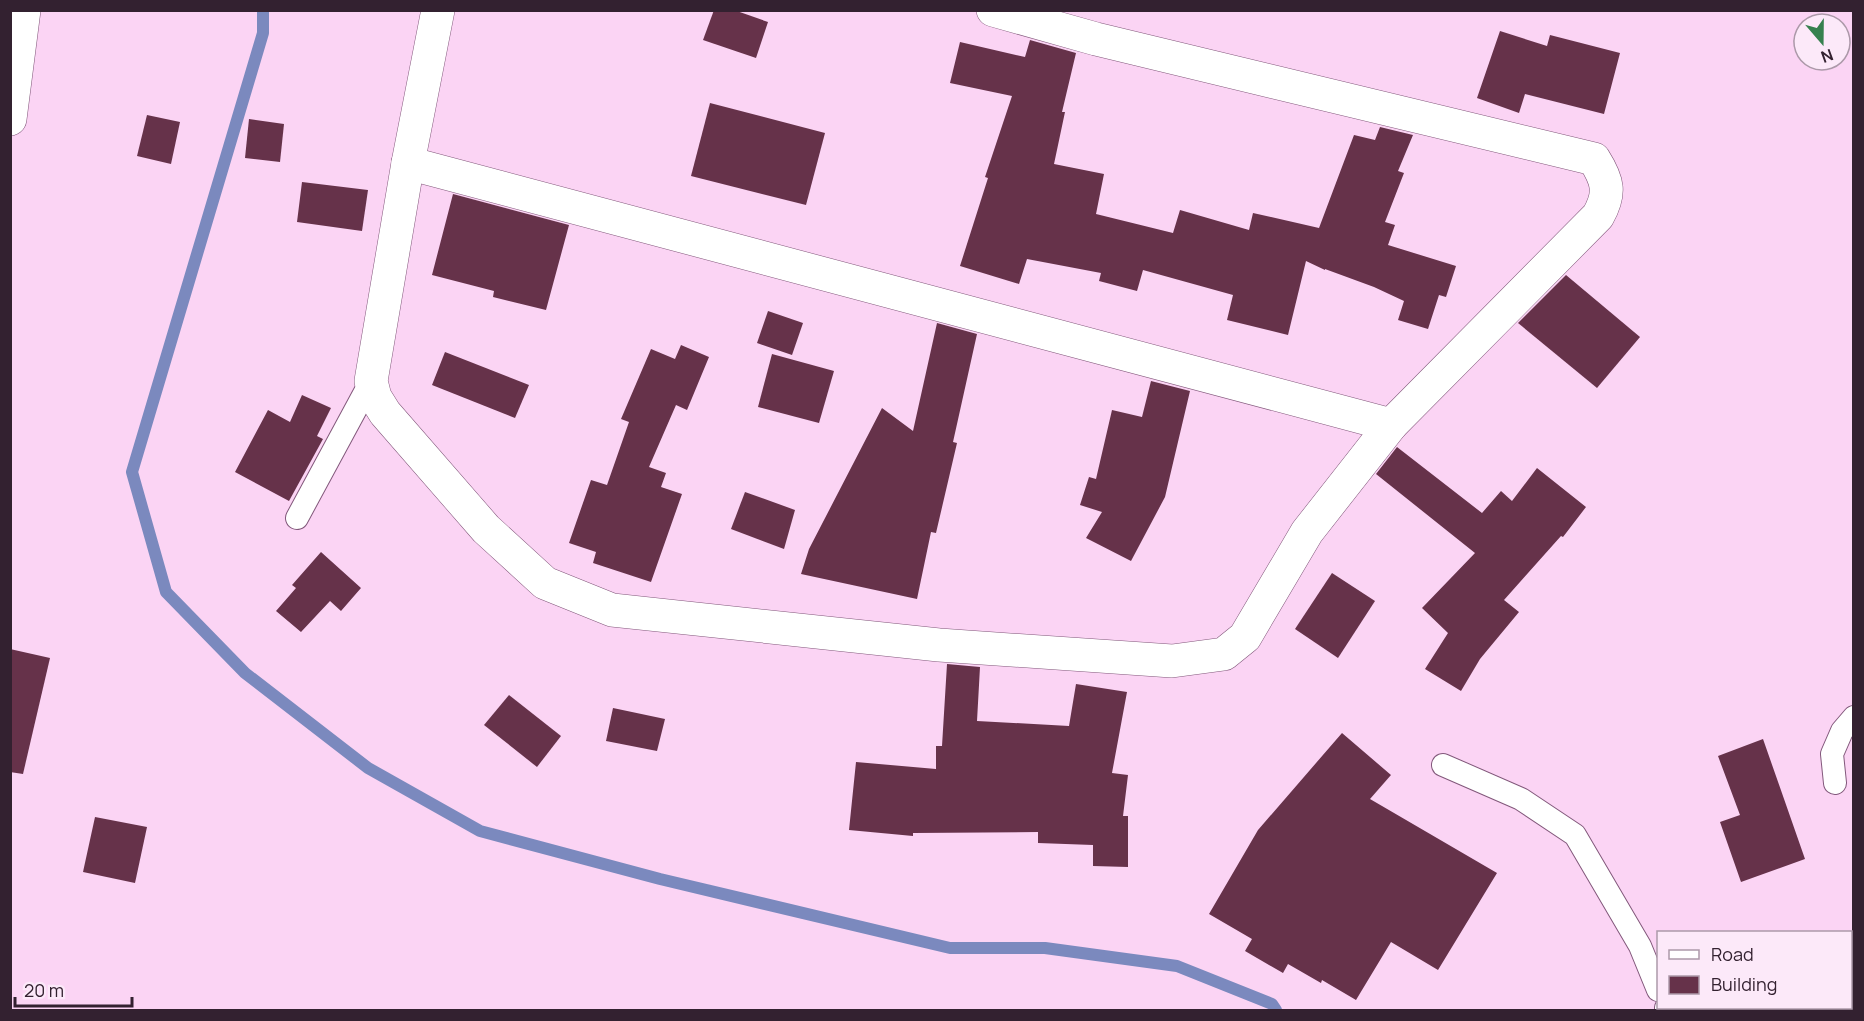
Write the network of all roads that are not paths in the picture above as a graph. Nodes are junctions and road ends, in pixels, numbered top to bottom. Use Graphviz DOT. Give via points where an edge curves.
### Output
graph roads {
  1 [pos="24,10"];
  2 [pos="438,10"];
  3 [pos="993,10"];
  4 [pos="10,119"];
  5 [pos="408,163"];
  6 [pos="371,381"];
  7 [pos="1391,425"];
  8 [pos="297,518"];
  9 [pos="1854,717"];
  10 [pos="1443,765"];
  11 [pos="1835,783"];
  12 [pos="1657,985"];
  1 -- 4 [label="street"];
  2 -- 5 [label="street"];
  3 -- 7 [label="street" via="1096,39 1594,159 1606,184 1607,201 1598,216"];
  5 -- 6 [label="street"];
  5 -- 7 [label="street"];
  6 -- 7 [label="street" via="385,413 486,530 545,583 612,610 939,645 1172,661 1224,654 1245,637 1306,532"];
  6 -- 8 [label="lane"];
  9 -- 11 [label="lane" via="1842,731 1832,754"];
  10 -- 12 [label="lane" via="1521,799 1575,835 1640,946"];
}
